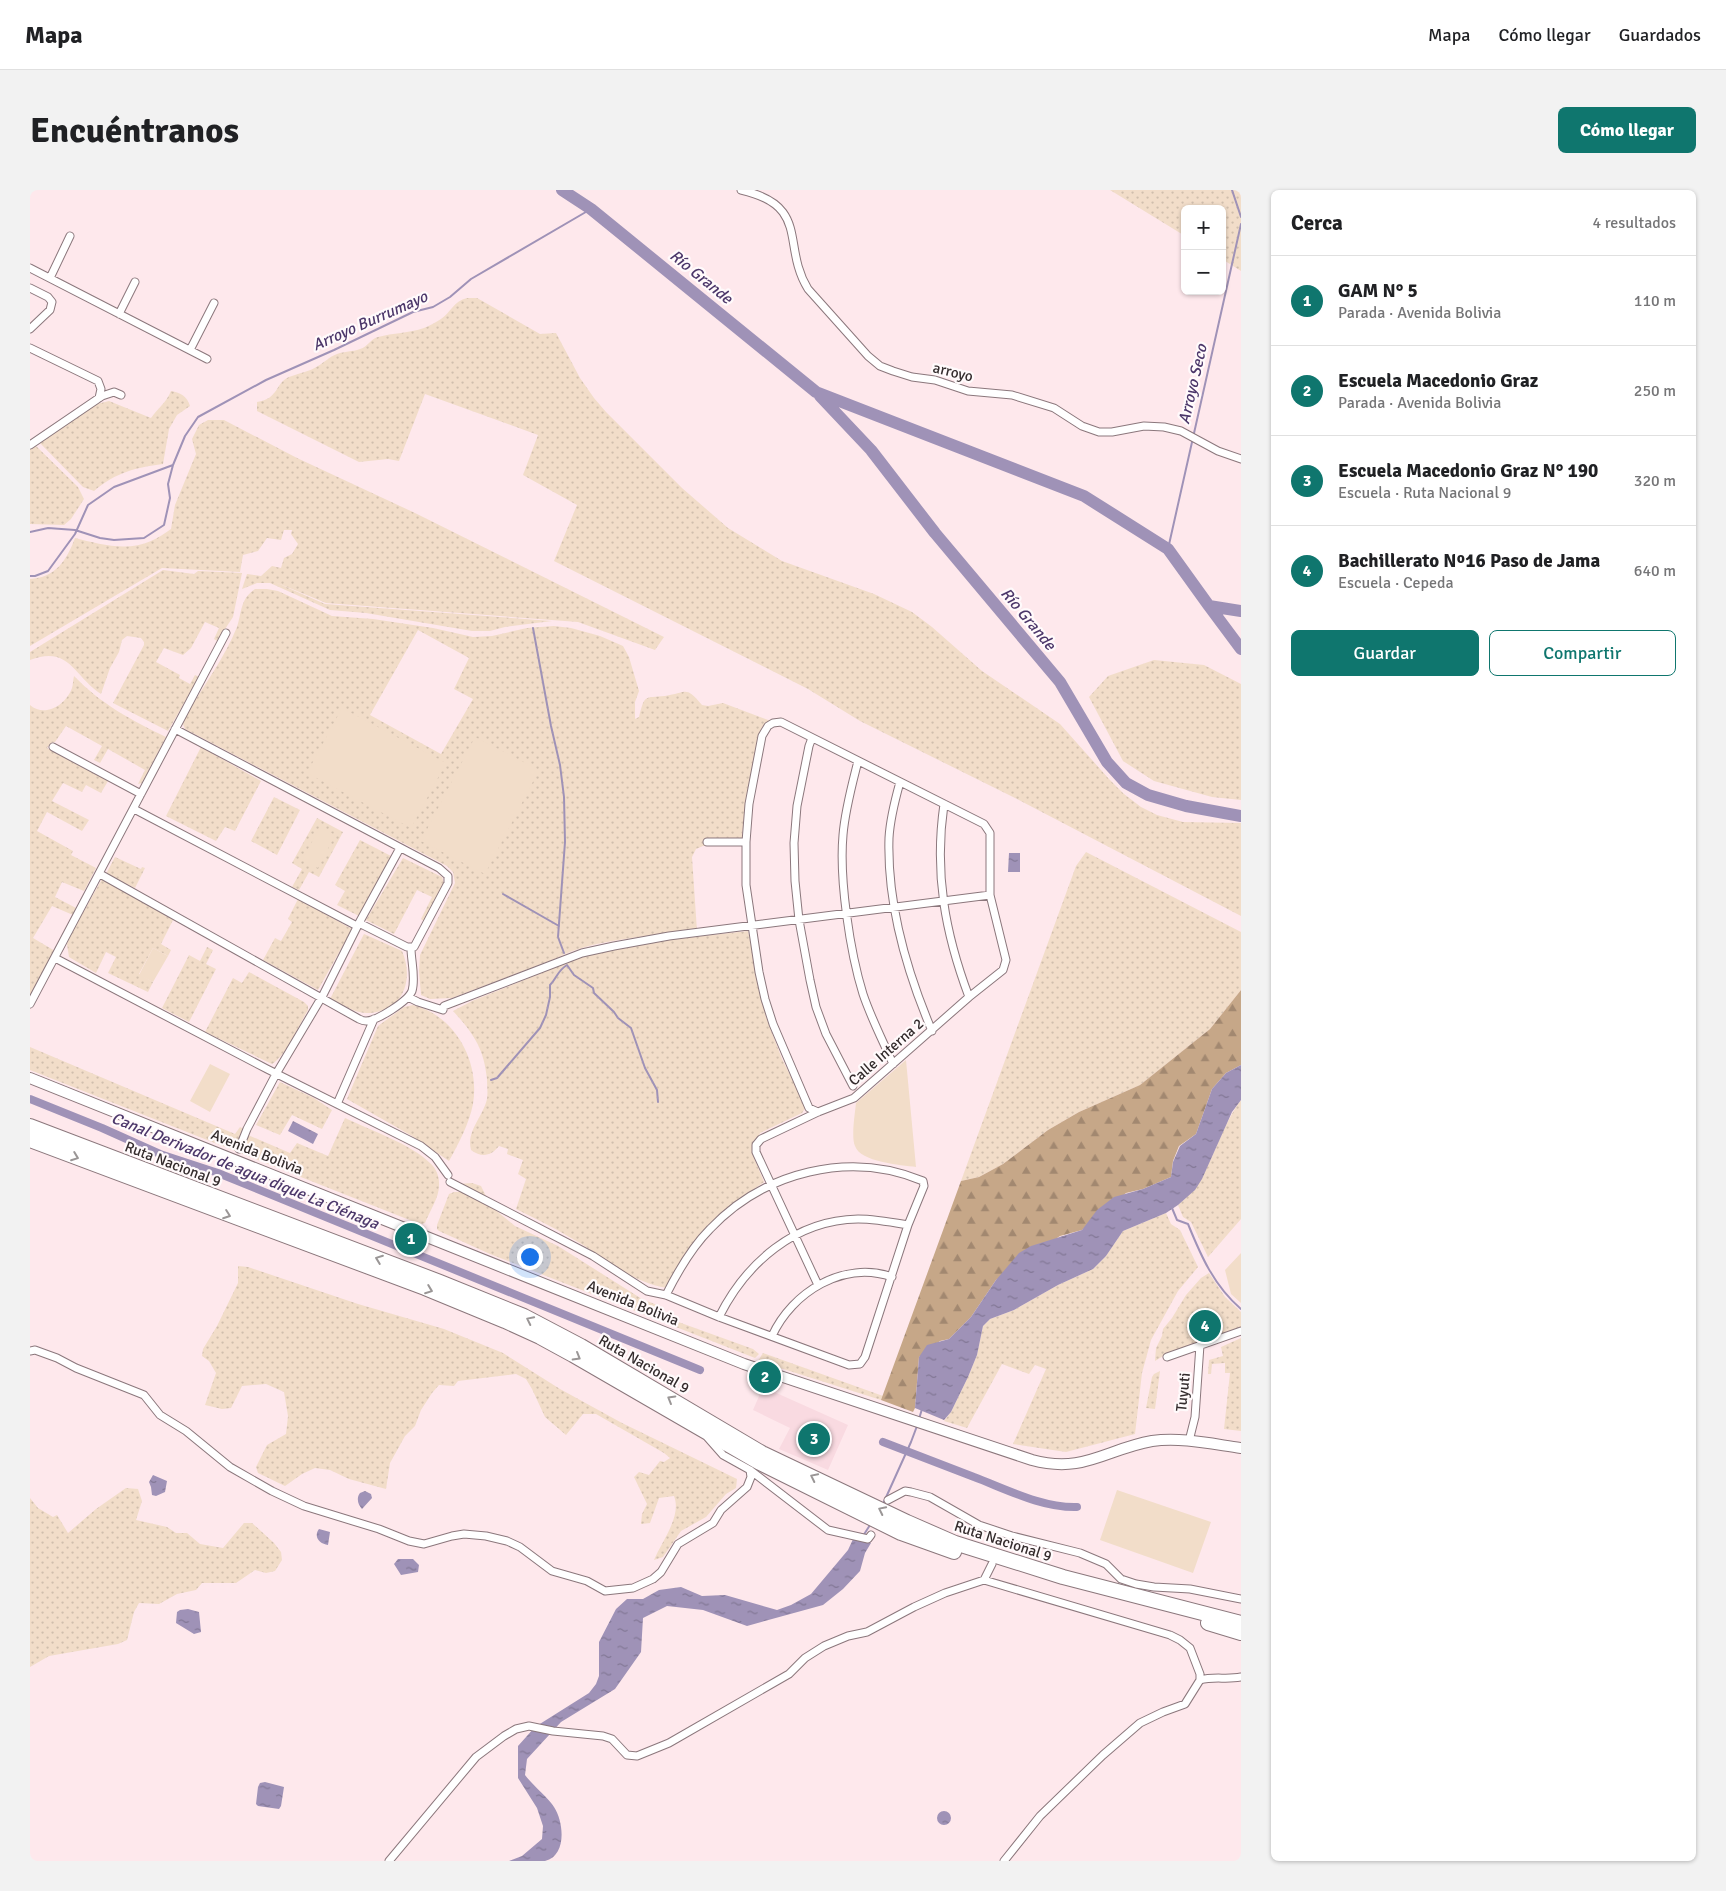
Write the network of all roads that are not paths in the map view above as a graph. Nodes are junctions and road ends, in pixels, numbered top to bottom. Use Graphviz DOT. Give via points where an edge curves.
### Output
graph roads {
  1 [pos="741,190"];
  2 [pos="70,236"];
  3 [pos="30,268"];
  4 [pos="50,278"];
  5 [pos="135,282"];
  6 [pos="30,288"];
  7 [pos="214,303"];
  8 [pos="119,314"];
  9 [pos="30,329"];
  10 [pos="30,348"];
  11 [pos="190,350"];
  12 [pos="207,359"];
  13 [pos="121,395"];
  14 [pos="99,398"];
  15 [pos="30,445"];
  16 [pos="1241,459"];
  17 [pos="226,633"];
  18 [pos="175,729"];
  19 [pos="812,738"];
  20 [pos="53,747"];
  21 [pos="858,760"];
  22 [pos="900,782"];
  23 [pos="141,794"];
  24 [pos="944,804"];
  25 [pos="134,809"];
  26 [pos="707,842"];
  27 [pos="746,842"];
  28 [pos="400,848"];
  29 [pos="100,874"];
  30 [pos="990,896"];
  31 [pos="944,901"];
  32 [pos="895,908"];
  33 [pos="847,914"];
  34 [pos="799,920"];
  35 [pos="358,924"];
  36 [pos="752,926"];
  37 [pos="411,948"];
  38 [pos="56,958"];
  39 [pos="408,996"];
  40 [pos="969,997"];
  41 [pos="320,999"];
  42 [pos="30,1004"];
  43 [pos="374,1019"];
  44 [pos="932,1031"];
  45 [pos="893,1064"];
  46 [pos="276,1074"];
  47 [pos="30,1078"];
  48 [pos="852,1086"];
  49 [pos="337,1104"];
  50 [pos="818,1112"];
  51 [pos="30,1126"];
  52 [pos="30,1140"];
  53 [pos="240,1149"];
  54 [pos="771,1185"];
  55 [pos="908,1225"];
  56 [pos="795,1235"];
  57 [pos="892,1277"];
  58 [pos="818,1285"];
  59 [pos="666,1295"];
  60 [pos="719,1317"];
  61 [pos="1241,1331"];
  62 [pos="772,1336"];
  63 [pos="1200,1345"];
  64 [pos="30,1351"];
  65 [pos="1167,1357"];
  66 [pos="702,1431"];
  67 [pos="1189,1441"];
  68 [pos="1241,1448"];
  69 [pos="750,1470"];
  70 [pos="888,1500"];
  71 [pos="855,1503"];
  72 [pos="904,1527"];
  73 [pos="871,1535"];
  74 [pos="992,1564"];
  75 [pos="984,1580"];
  76 [pos="1241,1599"];
  77 [pos="1241,1622"];
  78 [pos="1241,1633"];
  79 [pos="1241,1677"];
  80 [pos="1200,1680"];
  81 [pos="389,1861"];
  82 [pos="1004,1861"];
  1 -- 16 [label="street, arroyo" via="768,200 781,209 789,221 801,278 880,366 968,391 1012,395 1054,408 1082,426 1099,432 1144,426 1181,432"];
  2 -- 4 [label="street"];
  3 -- 4 [label="street"];
  4 -- 8 [label="street"];
  5 -- 8 [label="street"];
  6 -- 9 [label="street" via="52,302 50,310"];
  7 -- 11 [label="street"];
  8 -- 11 [label="street"];
  10 -- 14 [label="street" via="98,381 101,389"];
  11 -- 12 [label="street"];
  13 -- 14 [label="street" via="114,392"];
  14 -- 15 [label="street"];
  17 -- 18 [label="street"];
  18 -- 23 [label="street"];
  18 -- 28 [label="street"];
  19 -- 21 [label="street"];
  19 -- 27 [label="street" via="780,722 764,730 749,804"];
  19 -- 34 [label="street" via="794,843"];
  20 -- 23 [label="street"];
  21 -- 22 [label="street"];
  21 -- 33 [label="street" via="842,836"];
  22 -- 24 [label="street"];
  22 -- 32 [label="street" via="889,838"];
  23 -- 25 [label="street"];
  24 -- 30 [label="street" via="984,824 990,833"];
  24 -- 31 [label="street" via="940,835"];
  25 -- 29 [label="street"];
  25 -- 35 [label="street"];
  26 -- 27 [label="street"];
  27 -- 36 [label="street" via="746,885"];
  28 -- 35 [label="street"];
  28 -- 37 [label="street" via="448,876 448,883 417,945"];
  29 -- 38 [label="street"];
  29 -- 41 [label="street"];
  30 -- 31 [label="street"];
  30 -- 40 [label="street, Calle Interna 2" via="1006,960 1003,970"];
  31 -- 32 [label="street"];
  31 -- 40 [label="street" via="956,963"];
  32 -- 33 [label="street"];
  32 -- 44 [label="street" via="904,955"];
  33 -- 34 [label="street"];
  33 -- 45 [label="street" via="863,993"];
  34 -- 36 [label="street"];
  34 -- 48 [label="street" via="816,1007"];
  35 -- 37 [label="street"];
  35 -- 41 [label="street"];
  36 -- 39 [label="street" via="669,936 582,953 444,1006 443,1010"];
  36 -- 50 [label="street" via="759,972 773,1024 809,1108"];
  37 -- 39 [label="street" via="413,978 412,991"];
  38 -- 42 [label="street"];
  38 -- 46 [label="street"];
  39 -- 43 [label="street"];
  40 -- 44 [label="street, Calle Interna 2"];
  41 -- 43 [label="street" via="359,1019"];
  41 -- 46 [label="street"];
  43 -- 49 [label="street"];
  44 -- 45 [label="street, Calle Interna 2"];
  45 -- 50 [label="street, Calle Interna 2" via="854,1098"];
  46 -- 49 [label="street"];
  46 -- 53 [label="street"];
  47 -- 67 [label="street, Avenida Bolivia" via="744,1364 1032,1460 1062,1465 1099,1458 1154,1441"];
  49 -- 59 [label="street" via="421,1146 436,1157 449,1178 585,1252 647,1291"];
  50 -- 54 [label="street, Calle Interna 2" via="761,1139 756,1145"];
  71 -- 51 [label="highway, Ruta Nacional 9, one-way" via="524,1316"];
  52 -- 66 [label="highway, Ruta Nacional 9, one-way" via="470,1306 540,1337"];
  54 -- 55 [label="street" via="800,1174 832,1168 870,1166 907,1175 923,1181 924,1186"];
  54 -- 56 [label="street"];
  54 -- 59 [label="street" via="741,1202 710,1229 686,1259"];
  55 -- 56 [label="street" via="850,1220 820,1225"];
  55 -- 57 [label="street"];
  56 -- 58 [label="street"];
  56 -- 60 [label="street" via="765,1255 750,1270"];
  57 -- 58 [label="street" via="874,1273 852,1274"];
  57 -- 62 [label="street" via="860,1364 849,1365"];
  58 -- 62 [label="street" via="791,1307"];
  59 -- 60 [label="street"];
  60 -- 62 [label="street"];
  61 -- 63 [label="street"];
  63 -- 65 [label="street"];
  63 -- 67 [label="street, Tuyuti"];
  64 -- 69 [label="street" via="57,1358 144,1395 160,1415 186,1431 230,1467 304,1506 424,1544 464,1534 506,1541 520,1547 552,1571 575,1576 605,1591 633,1588 653,1579 678,1544 713,1523 721,1510 747,1487 752,1477"];
  66 -- 69 [label="street" via="724,1455"];
  66 -- 71 [label="highway, Ruta Nacional 9" via="758,1462"];
  67 -- 68 [label="street, Avenida Bolivia"];
  69 -- 73 [label="street" via="828,1530 868,1539"];
  70 -- 76 [label="street" via="905,1491 930,1497 979,1525 1106,1564 1121,1579 1136,1584 1190,1589"];
  71 -- 72 [label="highway, Ruta Nacional 9"];
  72 -- 74 [label="highway, Ruta Nacional 9"];
  72 -- 77 [label="highway, Ruta Nacional 9" via="1063,1577"];
  74 -- 75 [label="street"];
  74 -- 78 [label="highway, Ruta Nacional 9"];
  75 -- 80 [label="street" via="1180,1640 1193,1654"];
  75 -- 81 [label="street" via="930,1600 867,1632 824,1646 762,1691 669,1743 637,1756 627,1755 612,1739 603,1736 529,1726 516,1729 476,1757"];
  79 -- 80 [label="street"];
  80 -- 82 [label="street" via="1185,1704 1140,1723 1104,1754 1040,1816"];
}
